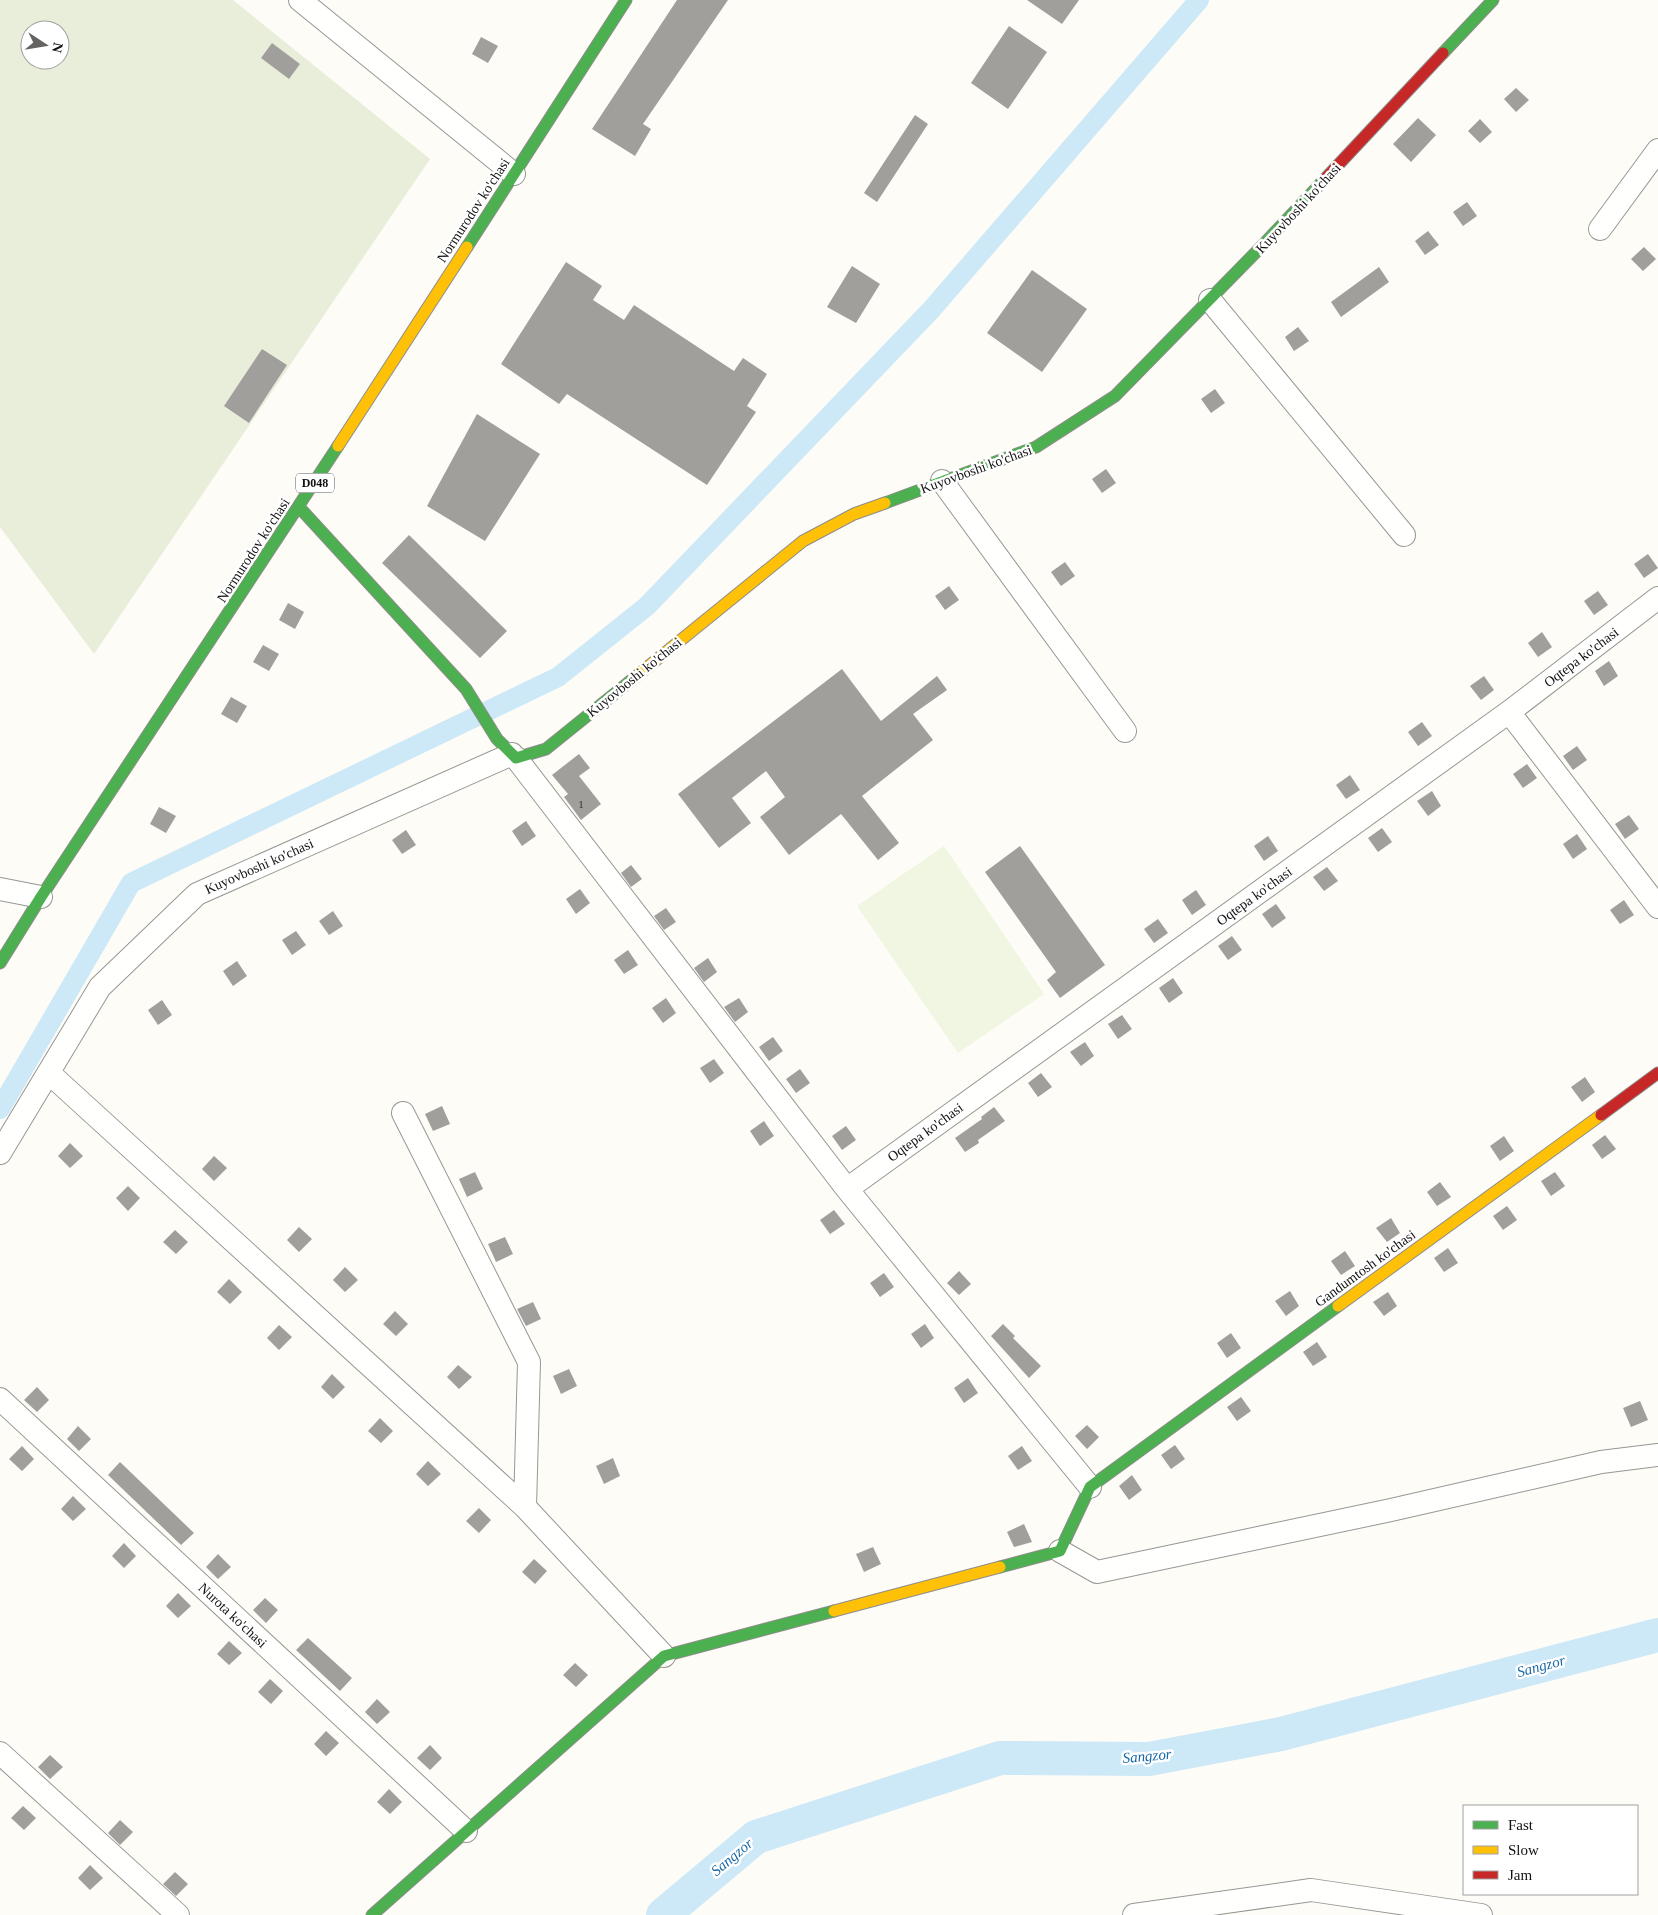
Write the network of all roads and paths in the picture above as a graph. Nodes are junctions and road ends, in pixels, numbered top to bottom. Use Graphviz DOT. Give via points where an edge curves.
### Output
graph roads {
  1 [pos="626,0"];
  2 [pos="1493,0"];
  3 [pos="313,4"];
  4 [pos="1658,150"];
  5 [pos="514,174"];
  6 [pos="1600,229"];
  7 [pos="1210,300"];
  8 [pos="942,481"];
  9 [pos="299,507"];
  10 [pos="1404,535"];
  11 [pos="1658,598"];
  12 [pos="1509,712"];
  13 [pos="1125,731"];
  14 [pos="508,750"];
  15 [pos="0,889"];
  16 [pos="41,897"];
  17 [pos="1658,907"];
  18 [pos="0,963"];
  19 [pos="49,1073"];
  20 [pos="1658,1073"];
  21 [pos="403,1113"];
  22 [pos="0,1153"];
  23 [pos="846,1188"];
  24 [pos="0,1399"];
  25 [pos="1658,1455"];
  26 [pos="1090,1487"];
  27 [pos="525,1507"];
  28 [pos="1060,1551"];
  29 [pos="664,1656"];
  30 [pos="0,1753"];
  31 [pos="466,1832"];
  32 [pos="178,1915"];
  33 [pos="372,1915"];
  34 [pos="1134,1915"];
  35 [pos="1480,1915"];
  1 -- 5 [label="main road, Normurodov ko'chasi / D048"];
  2 -- 7 [label="main road, Kuyovboshi ko'chasi"];
  3 -- 5 [label="street"];
  4 -- 6 [label="street"];
  5 -- 9 [label="main road, Normurodov ko'chasi / D048"];
  7 -- 8 [label="main road, Kuyovboshi ko'chasi" via="1115,396 1036,447"];
  7 -- 10 [label="street"];
  8 -- 13 [label="street"];
  8 -- 14 [label="main road, Kuyovboshi ko'chasi" via="854,514 802,541 546,749"];
  9 -- 14 [label="main road" via="466,689"];
  9 -- 16 [label="main road, Normurodov ko'chasi / D048"];
  11 -- 12 [label="street, Oqtepa ko'chasi"];
  12 -- 17 [label="street"];
  12 -- 23 [label="street, Oqtepa ko'chasi"];
  14 -- 19 [label="street, Kuyovboshi ko'chasi" via="197,894 100,987"];
  14 -- 23 [label="street"];
  15 -- 16 [label="street"];
  16 -- 18 [label="main road, Normurodov ko'chasi / D048"];
  19 -- 22 [label="street, Kuyovboshi ko'chasi"];
  19 -- 27 [label="street"];
  20 -- 26 [label="main road, Gandumtosh ko'chasi"];
  21 -- 27 [label="street" via="529,1362"];
  23 -- 26 [label="street"];
  24 -- 31 [label="street, Nurota ko'chasi"];
  25 -- 28 [label="street" via="1601,1462 1097,1572"];
  26 -- 28 [label="main road"];
  27 -- 29 [label="street"];
  28 -- 29 [label="main road"];
  29 -- 31 [label="main road"];
  30 -- 32 [label="street"];
  31 -- 33 [label="main road"];
  34 -- 35 [label="street" via="1311,1890"];
}
